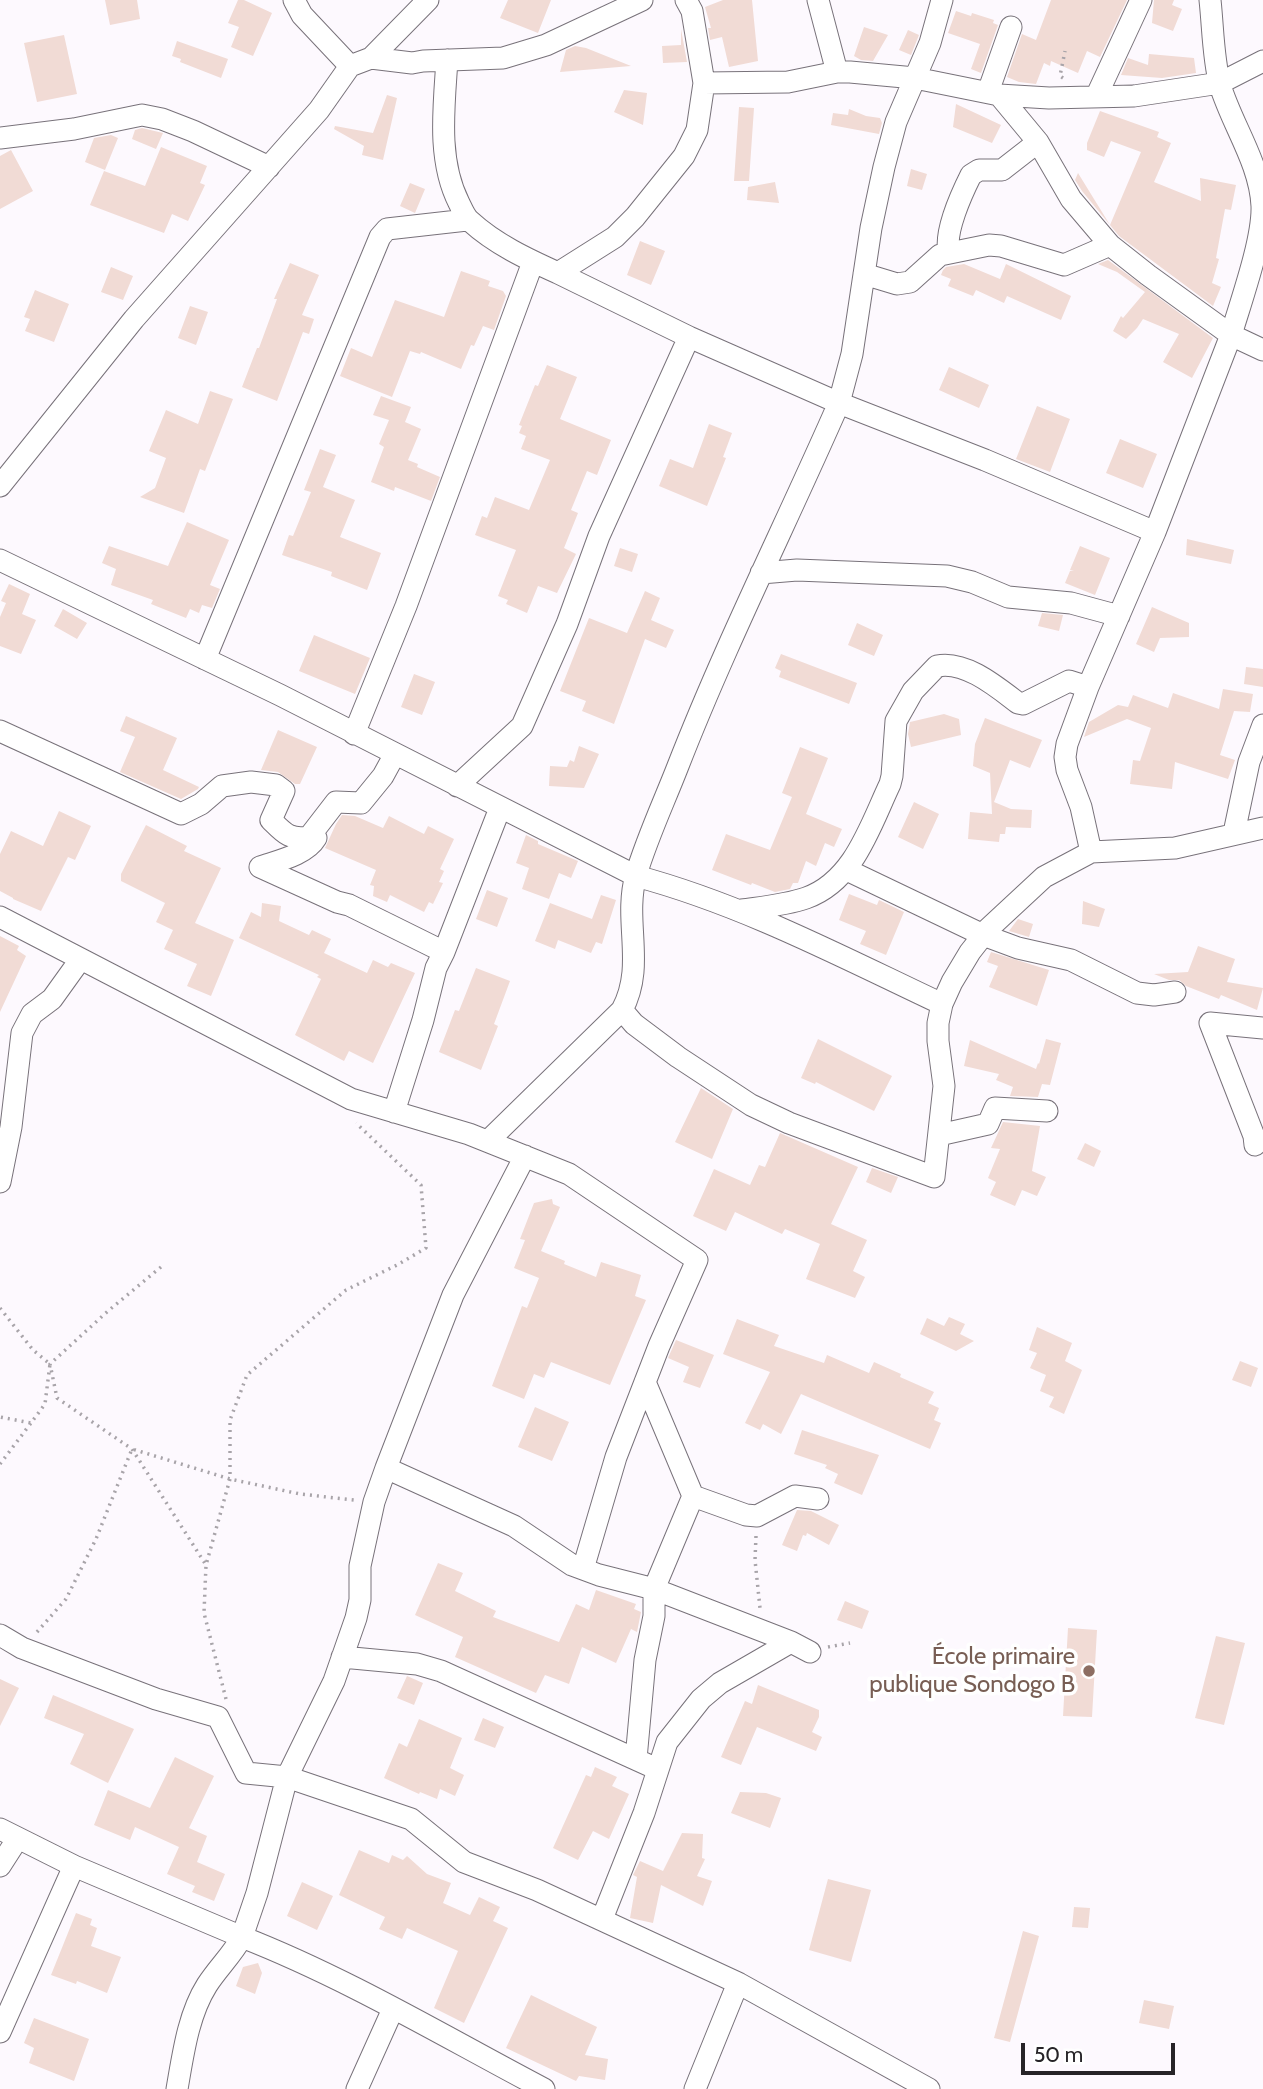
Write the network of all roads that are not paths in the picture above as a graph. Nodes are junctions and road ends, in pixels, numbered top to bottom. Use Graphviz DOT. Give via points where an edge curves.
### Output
graph roads {
  1 [pos="278,0"];
  2 [pos="428,0"];
  3 [pos="642,0"];
  4 [pos="686,0"];
  5 [pos="818,0"];
  6 [pos="942,0"];
  7 [pos="1141,0"];
  8 [pos="1210,0"];
  9 [pos="298,8"];
  10 [pos="1011,27"];
  11 [pos="371,58"];
  12 [pos="447,60"];
  13 [pos="1263,61"];
  14 [pos="350,66"];
  15 [pos="837,72"];
  16 [pos="915,78"];
  17 [pos="704,83"];
  18 [pos="1220,83"];
  19 [pos="994,94"];
  20 [pos="1096,97"];
  21 [pos="0,138"];
  22 [pos="1038,142"];
  23 [pos="269,167"];
  24 [pos="1262,195"];
  25 [pos="467,220"];
  26 [pos="1260,237"];
  27 [pos="1110,245"];
  28 [pos="949,252"];
  29 [pos="533,262"];
  30 [pos="558,273"];
  31 [pos="864,274"];
  32 [pos="1231,335"];
  33 [pos="689,337"];
  34 [pos="1263,350"];
  35 [pos="839,403"];
  36 [pos="0,486"];
  37 [pos="1155,532"];
  38 [pos="0,560"];
  39 [pos="761,573"];
  40 [pos="1119,616"];
  41 [pos="205,659"];
  42 [pos="1088,687"];
  43 [pos="1263,725"];
  44 [pos="354,734"];
  45 [pos="2,740"];
  46 [pos="395,754"];
  47 [pos="457,786"];
  48 [pos="500,808"];
  49 [pos="326,814"];
  50 [pos="1263,828"];
  51 [pos="1234,833"];
  52 [pos="1091,852"];
  53 [pos="847,870"];
  54 [pos="636,876"];
  55 [pos="742,910"];
  56 [pos="0,917"];
  57 [pos="983,935"];
  58 [pos="444,952"];
  59 [pos="80,960"];
  60 [pos="1175,992"];
  61 [pos="942,1004"];
  62 [pos="622,1010"];
  63 [pos="1263,1028"];
  64 [pos="7,1101"];
  65 [pos="1047,1111"];
  66 [pos="394,1112"];
  67 [pos="939,1135"];
  68 [pos="488,1141"];
  69 [pos="1255,1145"];
  70 [pos="525,1156"];
  71 [pos="0,1182"];
  72 [pos="645,1382"];
  73 [pos="386,1468"];
  74 [pos="693,1496"];
  75 [pos="818,1499"];
  76 [pos="583,1569"];
  77 [pos="654,1589"];
  78 [pos="0,1635"];
  79 [pos="342,1657"];
  80 [pos="636,1759"];
  81 [pos="657,1769"];
  82 [pos="287,1777"];
  83 [pos="9,1834"];
  84 [pos="0,1866"];
  85 [pos="74,1866"];
  86 [pos="602,1919"];
  87 [pos="242,1937"];
  88 [pos="738,1983"];
  89 [pos="393,2009"];
  90 [pos="0,2032"];
  91 [pos="177,2089"];
  92 [pos="357,2089"];
  93 [pos="544,2089"];
  94 [pos="695,2089"];
  95 [pos="929,2089"];
  1 -- 9 [label="street"];
  2 -- 11 [label="street"];
  3 -- 12 [label="street" via="546,45 503,58"];
  4 -- 17 [label="street" via="692,10"];
  5 -- 15 [label="street"];
  6 -- 16 [label="street"];
  7 -- 20 [label="street"];
  8 -- 18 [label="street"];
  9 -- 14 [label="street"];
  10 -- 19 [label="street"];
  11 -- 12 [label="street" via="412,63"];
  11 -- 14 [label="street"];
  12 -- 25 [label="street" via="447,168"];
  13 -- 18 [label="street"];
  14 -- 23 [label="street" via="320,110"];
  15 -- 16 [label="street"];
  15 -- 17 [label="street" via="788,82"];
  16 -- 19 [label="street"];
  16 -- 31 [label="street" via="895,122"];
  17 -- 30 [label="street" via="697,130 684,156 615,237"];
  18 -- 20 [label="street"];
  18 -- 24 [label="street"];
  19 -- 20 [label="street"];
  19 -- 22 [label="street"];
  21 -- 23 [label="street" via="142,115 193,131"];
  22 -- 27 [label="street" via="1067,192"];
  22 -- 28 [label="street" via="1002,170 979,170 971,175 952,224"];
  23 -- 36 [label="street" via="134,319"];
  24 -- 26 [label="street"];
  25 -- 29 [label="street"];
  25 -- 41 [label="street" via="387,229 380,237"];
  26 -- 32 [label="street"];
  27 -- 28 [label="street" via="1064,265 1001,246"];
  27 -- 32 [label="street"];
  28 -- 31 [label="street" via="934,259 910,282 897,284"];
  29 -- 30 [label="street"];
  29 -- 44 [label="street"];
  30 -- 33 [label="street"];
  31 -- 35 [label="street"];
  32 -- 34 [label="street"];
  32 -- 37 [label="street"];
  33 -- 35 [label="street"];
  33 -- 47 [label="street" via="599,536 522,726"];
  35 -- 37 [label="street"];
  35 -- 39 [label="street"];
  37 -- 40 [label="street"];
  38 -- 41 [label="street"];
  39 -- 40 [label="street" via="797,570 947,576 1008,597 1071,603"];
  39 -- 54 [label="street" via="693,727"];
  40 -- 42 [label="street"];
  41 -- 44 [label="street"];
  42 -- 52 [label="street" via="1065,757"];
  42 -- 53 [label="street" via="1069,681 1023,704 979,675 937,666 895,721 890,784"];
  43 -- 51 [label="street" via="1249,762"];
  44 -- 46 [label="street"];
  45 -- 49 [label="street" via="181,814 222,786 251,782 284,791 271,820 296,839 309,837"];
  46 -- 47 [label="street"];
  46 -- 49 [label="street" via="361,803 336,802"];
  47 -- 48 [label="street"];
  48 -- 54 [label="street"];
  48 -- 58 [label="street"];
  49 -- 58 [label="street" via="314,842 260,867"];
  50 -- 51 [label="street"];
  51 -- 52 [label="street" via="1175,849"];
  52 -- 57 [label="street" via="1044,877"];
  53 -- 55 [label="street" via="805,899"];
  53 -- 57 [label="street"];
  54 -- 55 [label="street"];
  54 -- 62 [label="street" via="634,979"];
  55 -- 61 [label="street"];
  56 -- 59 [label="street"];
  57 -- 60 [label="street" via="1071,960 1137,993"];
  57 -- 61 [label="street"];
  58 -- 66 [label="street"];
  59 -- 64 [label="street" via="60,990 27,1022"];
  59 -- 66 [label="street" via="351,1099"];
  61 -- 67 [label="street" via="938,1041 944,1086"];
  62 -- 67 [label="street" via="634,1024 719,1085 789,1124 934,1177"];
  62 -- 68 [label="street"];
  63 -- 69 [label="street" via="1210,1023"];
  64 -- 71 [label="street" via="7,1154"];
  65 -- 67 [label="street" via="995,1108 988,1124"];
  66 -- 68 [label="street"];
  68 -- 70 [label="street"];
  70 -- 72 [label="street" via="569,1174 697,1259"];
  70 -- 73 [label="street" via="453,1295"];
  72 -- 74 [label="street"];
  72 -- 76 [label="street" via="616,1457"];
  73 -- 76 [label="street" via="492,1514"];
  73 -- 79 [label="street" via="360,1566 360,1600"];
  74 -- 75 [label="street" via="746,1516 757,1516 795,1496"];
  74 -- 77 [label="street"];
  76 -- 77 [label="street"];
  77 -- 80 [label="street"];
  77 -- 81 [label="street" via="800,1647 720,1683 701,1699 667,1742"];
  78 -- 82 [label="street" via="22,1648 156,1699 218,1717 246,1773"];
  79 -- 80 [label="street" via="417,1664 441,1671"];
  79 -- 82 [label="street"];
  80 -- 81 [label="street"];
  81 -- 86 [label="street"];
  82 -- 86 [label="street" via="411,1819 464,1862"];
  82 -- 87 [label="street"];
  83 -- 84 [label="street"];
  83 -- 85 [label="street"];
  85 -- 87 [label="street"];
  85 -- 90 [label="street"];
  86 -- 88 [label="street"];
  87 -- 89 [label="street"];
  87 -- 91 [label="street" via="197,2005"];
  88 -- 94 [label="street"];
  88 -- 95 [label="street"];
  89 -- 92 [label="street"];
  89 -- 93 [label="street"];
}
